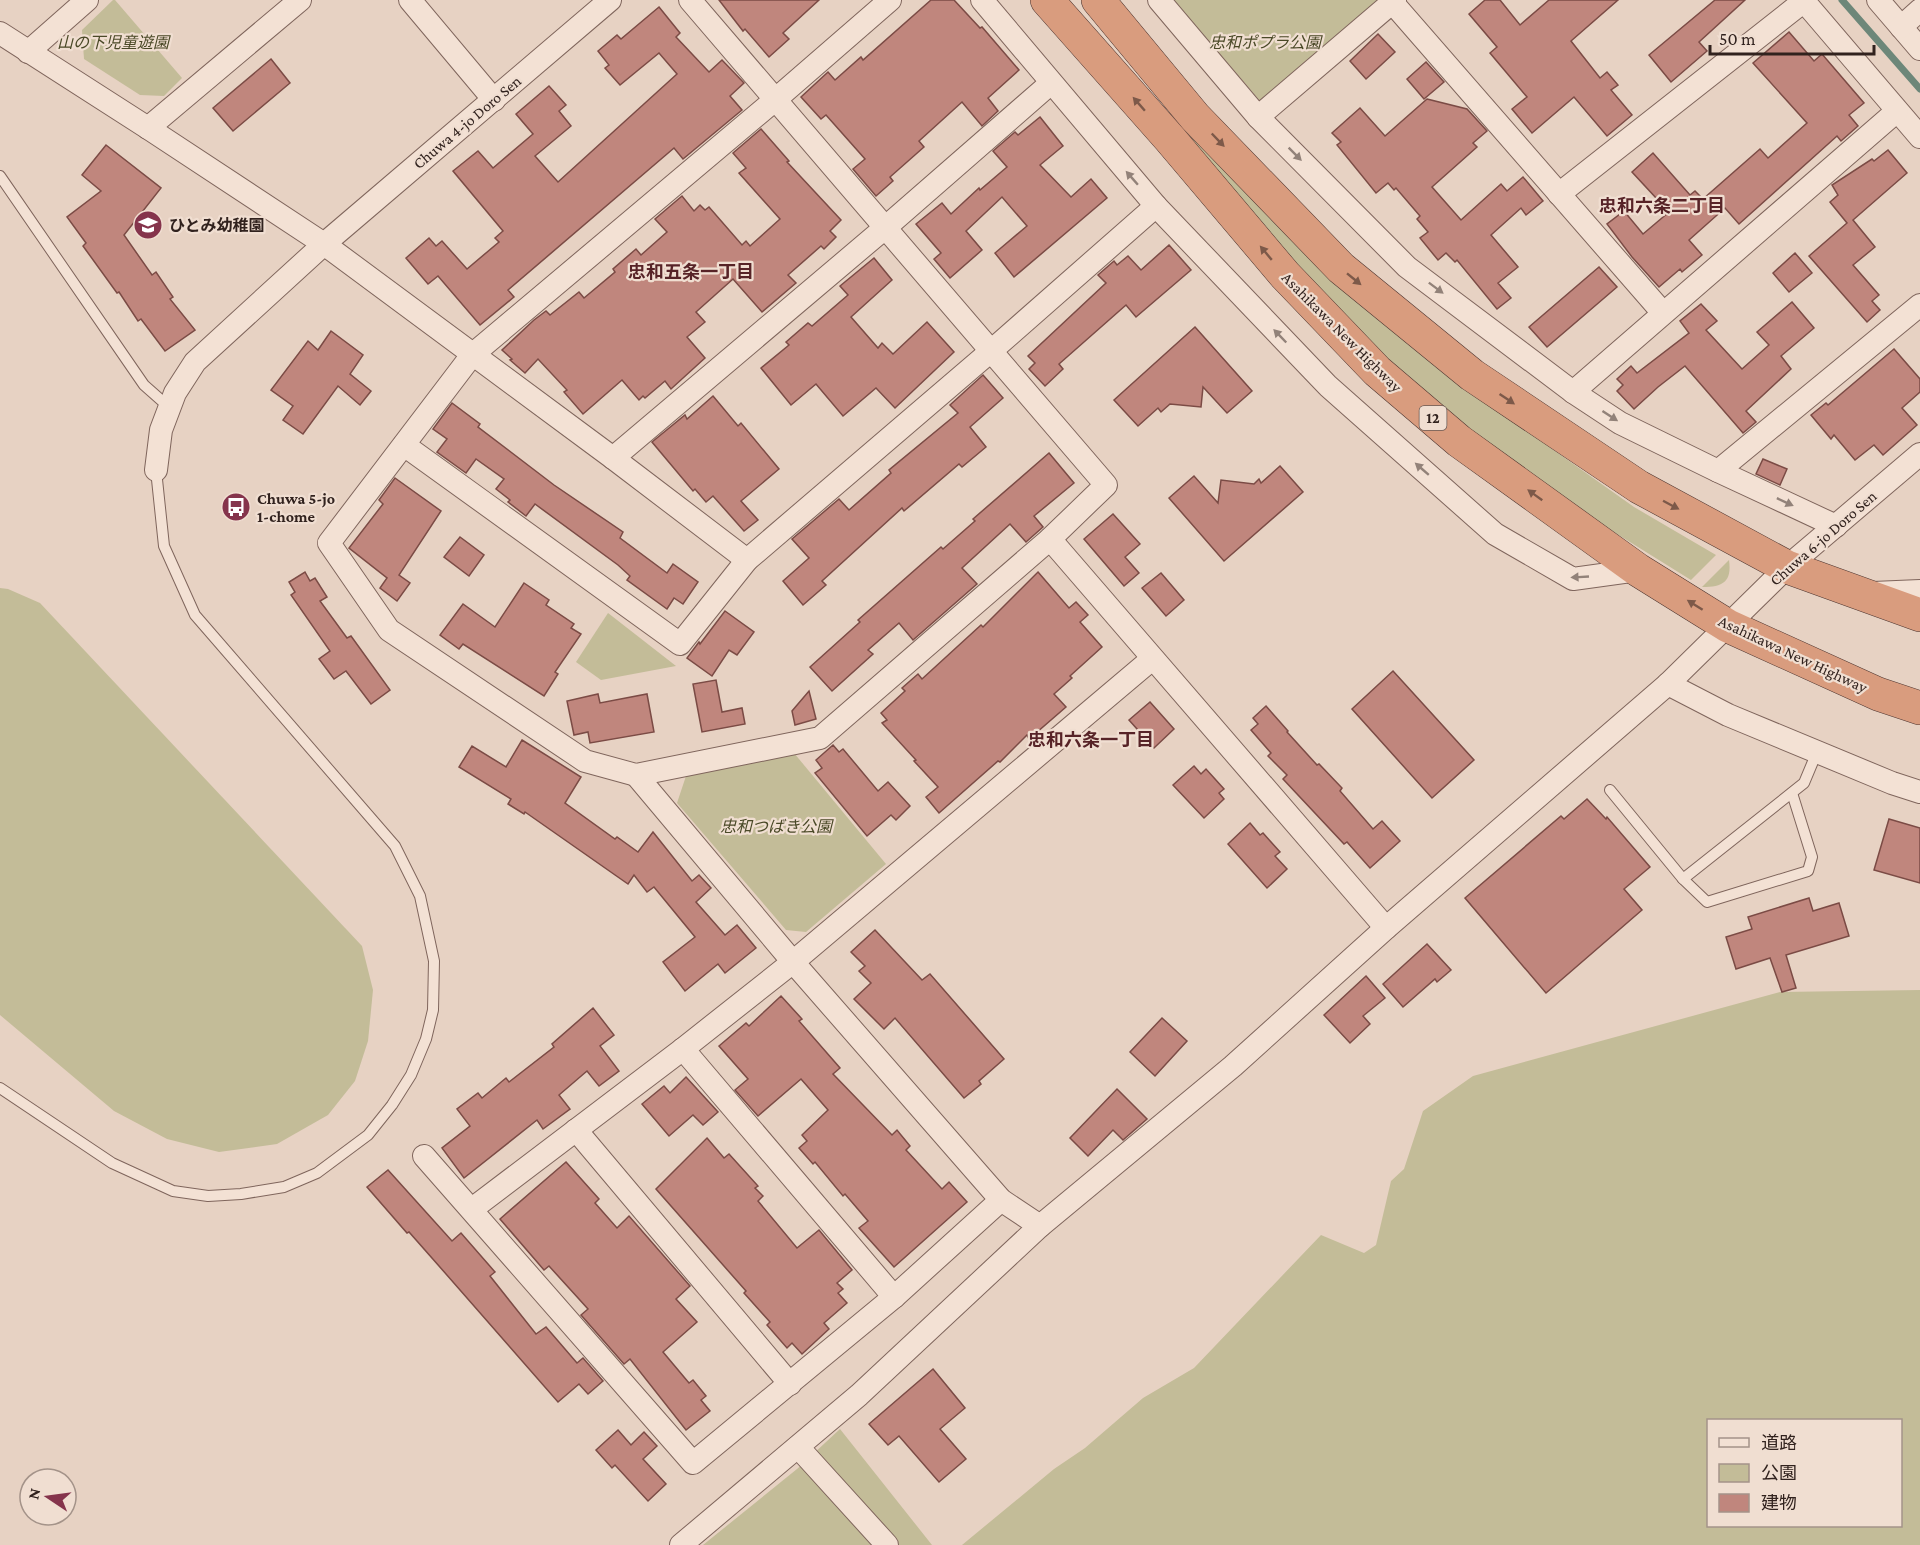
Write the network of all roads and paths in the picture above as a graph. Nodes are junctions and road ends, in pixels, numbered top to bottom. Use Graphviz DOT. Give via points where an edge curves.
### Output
graph roads {
  1 [pos="87,0"];
  2 [pos="300,0"];
  3 [pos="410,0"];
  4 [pos="610,0"];
  5 [pos="690,0"];
  6 [pos="890,0"];
  7 [pos="982,0"];
  8 [pos="1047,0"];
  9 [pos="1098,0"];
  10 [pos="1159,0"];
  11 [pos="1878,0"];
  12 [pos="1393,1"];
  13 [pos="1803,1"];
  14 [pos="1920,10"];
  15 [pos="1901,27"];
  16 [pos="0,33"];
  17 [pos="1920,49"];
  18 [pos="28,52"];
  19 [pos="1051,83"];
  20 [pos="776,99"];
  21 [pos="494,100"];
  22 [pos="1897,111"];
  23 [pos="1258,117"];
  24 [pos="148,128"];
  25 [pos="1920,137"];
  26 [pos="0,176"];
  27 [pos="1559,194"];
  28 [pos="1156,206"];
  29 [pos="886,227"];
  30 [pos="324,244"];
  31 [pos="1920,305"];
  32 [pos="1663,313"];
  33 [pos="991,351"];
  34 [pos="472,355"];
  35 [pos="1573,392"];
  36 [pos="170,408"];
  37 [pos="404,444"];
  38 [pos="1920,454"];
  39 [pos="613,458"];
  40 [pos="156,470"];
  41 [pos="1718,471"];
  42 [pos="1836,526"];
  43 [pos="1050,539"];
  44 [pos="747,560"];
  45 [pos="1787,567"];
  46 [pos="1638,570"];
  47 [pos="1920,591"];
  48 [pos="1859,593"];
  49 [pos="1920,615"];
  50 [pos="1728,626"];
  51 [pos="1152,659"];
  52 [pos="1668,684"];
  53 [pos="1920,708"];
  54 [pos="1817,752"];
  55 [pos="636,775"];
  56 [pos="1610,790"];
  57 [pos="1920,792"];
  58 [pos="1792,793"];
  59 [pos="1683,879"];
  60 [pos="1386,928"];
  61 [pos="793,962"];
  62 [pos="683,1049"];
  63 [pos="0,1088"];
  64 [pos="576,1130"];
  65 [pos="424,1156"];
  66 [pos="1001,1200"];
  67 [pos="472,1209"];
  68 [pos="1040,1226"];
  69 [pos="894,1297"];
  70 [pos="790,1384"];
  71 [pos="798,1447"];
  72 [pos="681,1545"];
  73 [pos="887,1545"];
  1 -- 18 [label="street"];
  2 -- 24 [label="street"];
  3 -- 21 [label="street"];
  4 -- 21 [label="street, Chuwa 4-jo Doro Sen"];
  5 -- 20 [label="street"];
  6 -- 20 [label="street"];
  7 -- 19 [label="street"];
  46 -- 8 [label="highway, Asahikawa New Highway / 12, one-way" via="1459,441 1377,371 1284,275"];
  9 -- 45 [label="highway, one-way" via="1196,117 1341,268 1472,375 1639,487"];
  10 -- 23 [label="street"];
  11 -- 15 [label="street"];
  12 -- 23 [label="street"];
  12 -- 27 [label="street"];
  13 -- 22 [label="street"];
  13 -- 27 [label="street"];
  14 -- 15 [label="street"];
  15 -- 17 [label="street"];
  16 -- 18 [label="street"];
  18 -- 24 [label="street"];
  28 -- 19 [label="street, one-way"];
  19 -- 29 [label="street"];
  20 -- 29 [label="street"];
  20 -- 34 [label="street"];
  21 -- 30 [label="street, Chuwa 4-jo Doro Sen"];
  22 -- 25 [label="street"];
  22 -- 32 [label="street"];
  23 -- 35 [label="street, one-way" via="1407,267"];
  24 -- 30 [label="street"];
  26 -- 36 [label="lane" via="144,384"];
  27 -- 32 [label="street"];
  28 -- 33 [label="street"];
  46 -- 28 [label="street, one-way" via="1573,579 1496,534 1328,386"];
  29 -- 33 [label="street"];
  29 -- 39 [label="street"];
  30 -- 34 [label="street"];
  30 -- 36 [label="street, Chuwa 4-jo Doro Sen" via="195,362"];
  31 -- 41 [label="street"];
  32 -- 35 [label="street"];
  33 -- 43 [label="street" via="1106,485"];
  33 -- 44 [label="street"];
  34 -- 37 [label="street"];
  34 -- 39 [label="street"];
  35 -- 41 [label="street, one-way" via="1620,423"];
  36 -- 40 [label="street, Chuwa 4-jo Doro Sen" via="161,430"];
  37 -- 44 [label="street" via="680,644"];
  37 -- 55 [label="street" via="329,543 389,630 585,761"];
  38 -- 42 [label="street, Chuwa 6-jo Doro Sen"];
  39 -- 44 [label="street"];
  40 -- 63 [label="lane" via="164,546 195,615 395,846 420,896 434,962 433,1010 426,1040 411,1075 368,1135 317,1173 284,1187 241,1194 208,1196 173,1191 112,1163"];
  41 -- 42 [label="street, one-way"];
  42 -- 45 [label="street, Chuwa 6-jo Doro Sen"];
  43 -- 51 [label="street"];
  43 -- 55 [label="street" via="820,738"];
  45 -- 48 [label="highway"];
  45 -- 50 [label="street, Chuwa 6-jo Doro Sen"];
  50 -- 46 [label="highway, Asahikawa New Highway / 12, one-way"];
  47 -- 48 [label="street"];
  48 -- 49 [label="highway"];
  50 -- 52 [label="street, Chuwa 6-jo Doro Sen"];
  50 -- 53 [label="highway, Asahikawa New Highway / 12" via="1878,694"];
  51 -- 60 [label="street"];
  51 -- 61 [label="street"];
  52 -- 54 [label="street" via="1728,715"];
  52 -- 60 [label="street, Chuwa 6-jo Doro Sen"];
  54 -- 57 [label="street"];
  54 -- 58 [label="lane" via="1804,783"];
  55 -- 61 [label="street"];
  56 -- 59 [label="lane"];
  58 -- 59 [label="lane"];
  58 -- 59 [label="lane" via="1812,856 1808,871 1707,902"];
  60 -- 68 [label="street, Chuwa 6-jo Doro Sen" via="1233,1066"];
  61 -- 62 [label="street"];
  61 -- 66 [label="street"];
  62 -- 64 [label="street"];
  62 -- 69 [label="street"];
  64 -- 67 [label="street"];
  64 -- 70 [label="street"];
  65 -- 67 [label="street"];
  66 -- 68 [label="street"];
  66 -- 69 [label="street"];
  67 -- 70 [label="street" via="693,1463"];
  68 -- 71 [label="street, Chuwa 6-jo Doro Sen"];
  69 -- 70 [label="street"];
  71 -- 72 [label="street, Chuwa 6-jo Doro Sen"];
  71 -- 73 [label="street"];
}
